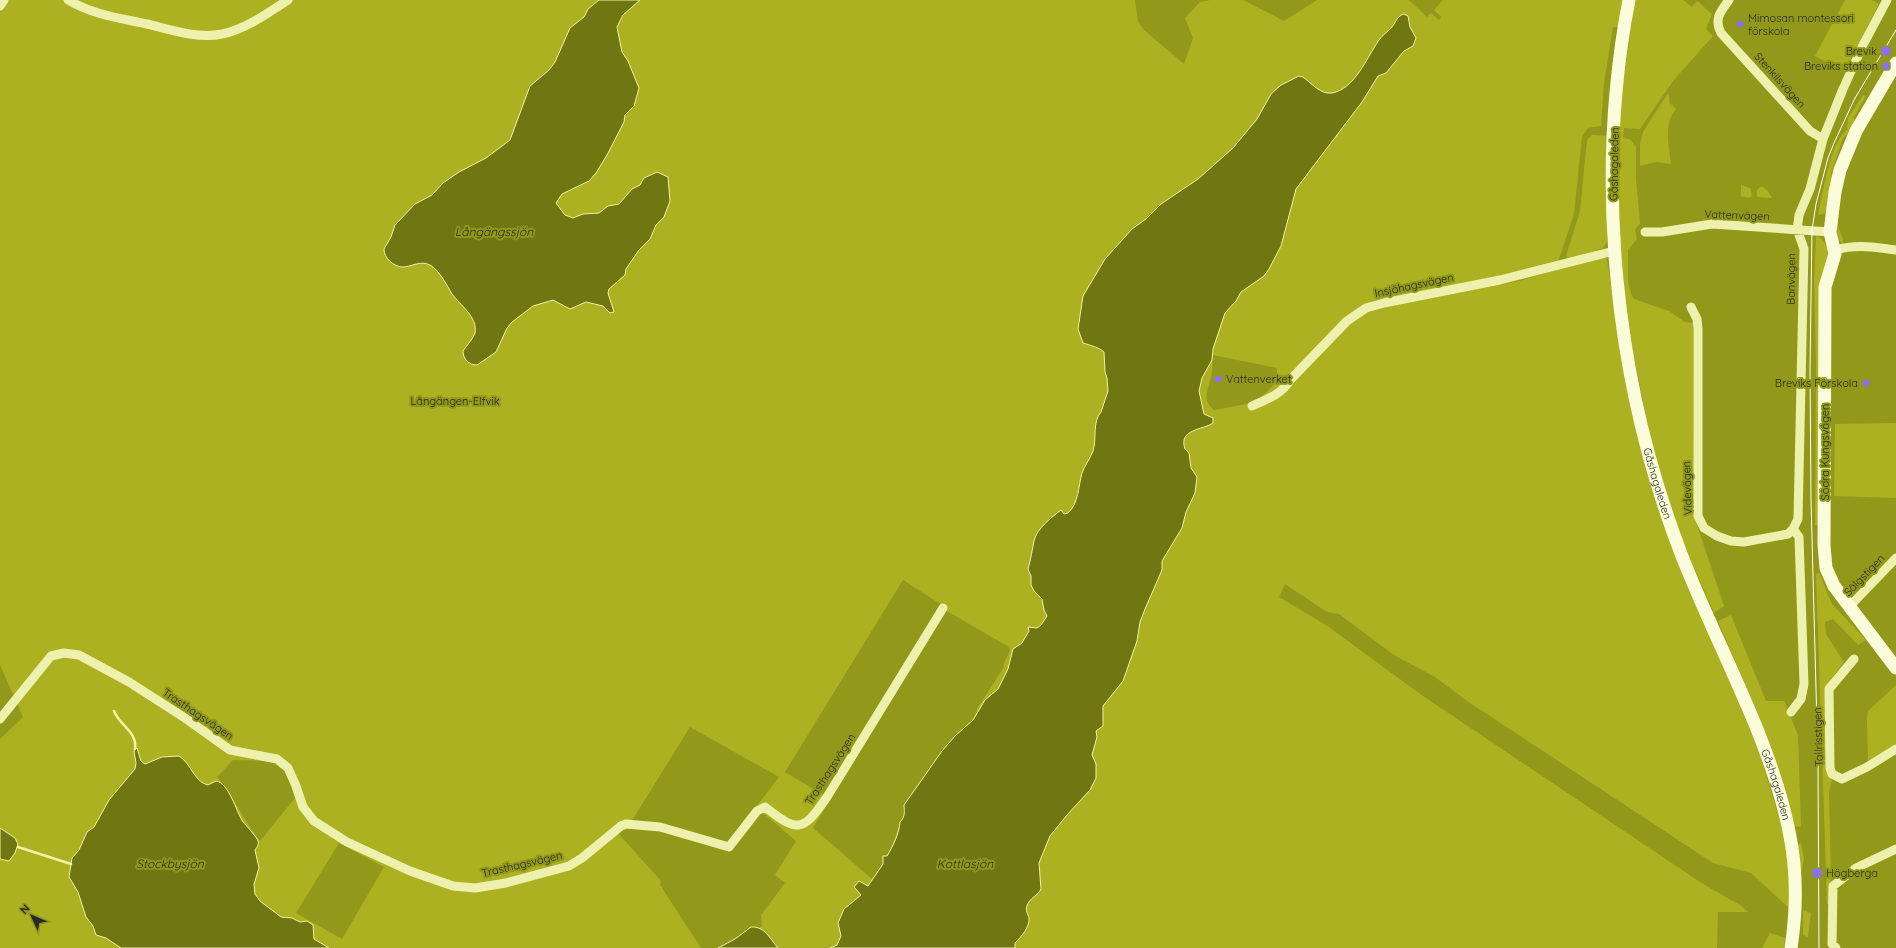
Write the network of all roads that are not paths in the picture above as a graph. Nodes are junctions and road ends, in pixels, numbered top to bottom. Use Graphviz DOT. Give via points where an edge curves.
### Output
graph roads {
  1 [pos="4,0"];
  2 [pos="68,0"];
  3 [pos="288,0"];
  4 [pos="1629,0"];
  5 [pos="1729,0"];
  6 [pos="1887,0"];
  7 [pos="0,6"];
  8 [pos="1896,63"];
  9 [pos="1823,139"];
  10 [pos="1797,229"];
  11 [pos="1645,232"];
  12 [pos="1830,232"];
  13 [pos="1834,250"];
  14 [pos="1896,250"];
  15 [pos="1614,251"];
  16 [pos="1692,307"];
  17 [pos="1252,406"];
  18 [pos="1793,529"];
  19 [pos="1896,558"];
  20 [pos="942,608"];
  21 [pos="1849,608"];
  22 [pos="1854,659"];
  23 [pos="1896,668"];
  24 [pos="1791,712"];
  25 [pos="0,719"];
  26 [pos="1896,750"];
  27 [pos="1896,849"];
  28 [pos="1834,946"];
  29 [pos="1792,948"];
  1 -- 7 [label="street"];
  2 -- 3 [label="street" via="89,11 107,16 193,35 209,36 239,28"];
  4 -- 15 [label="main road, Gåshagaleden" via="1615,115"];
  5 -- 9 [label="street, Stenkilsvägen" via="1718,14 1717,26 1721,33 1810,131"];
  6 -- 9 [label="street" via="1860,52"];
  8 -- 12 [label="main road, Södra Kungsvägen" via="1847,149 1835,192"];
  9 -- 10 [label="street"];
  10 -- 11 [label="street, Vattenvägen" via="1712,224 1662,232"];
  10 -- 12 [label="street, Vattenvägen"];
  10 -- 18 [label="street, Banvägen" via="1804,249 1798,519"];
  12 -- 13 [label="main road, Södra Kungsvägen"];
  13 -- 14 [label="street" via="1852,245"];
  13 -- 21 [label="main road, Södra Kungsvägen" via="1825,287 1824,556 1829,577"];
  15 -- 17 [label="street, Insjöhagsvägen" via="1500,280 1366,308 1347,321 1276,396"];
  15 -- 29 [label="main road, Gåshagaleden" via="1634,396 1661,497 1690,574 1750,712 1774,778 1789,830 1795,888"];
  16 -- 18 [label="street, Videvägen" via="1698,329 1698,516 1704,528 1731,541 1766,539 1788,534"];
  18 -- 24 [label="street" via="1799,537 1804,684 1801,699"];
  19 -- 21 [label="street, Sälgstigen"];
  20 -- 25 [label="street, Trasthagsvägen" via="827,797 812,818 803,825 790,825 765,807 757,812 729,847 660,826 626,824 569,866 506,883 475,888 453,886 410,871 347,842 314,821 303,807 288,768 277,759 230,750 125,679 79,655 72,653 51,656"];
  21 -- 23 [label="main road, Södra Kungsvägen"];
  22 -- 26 [label="street, Tallrisstigen" via="1829,689 1832,774 1842,779"];
  27 -- 28 [label="street" via="1856,868 1833,886"];
}
